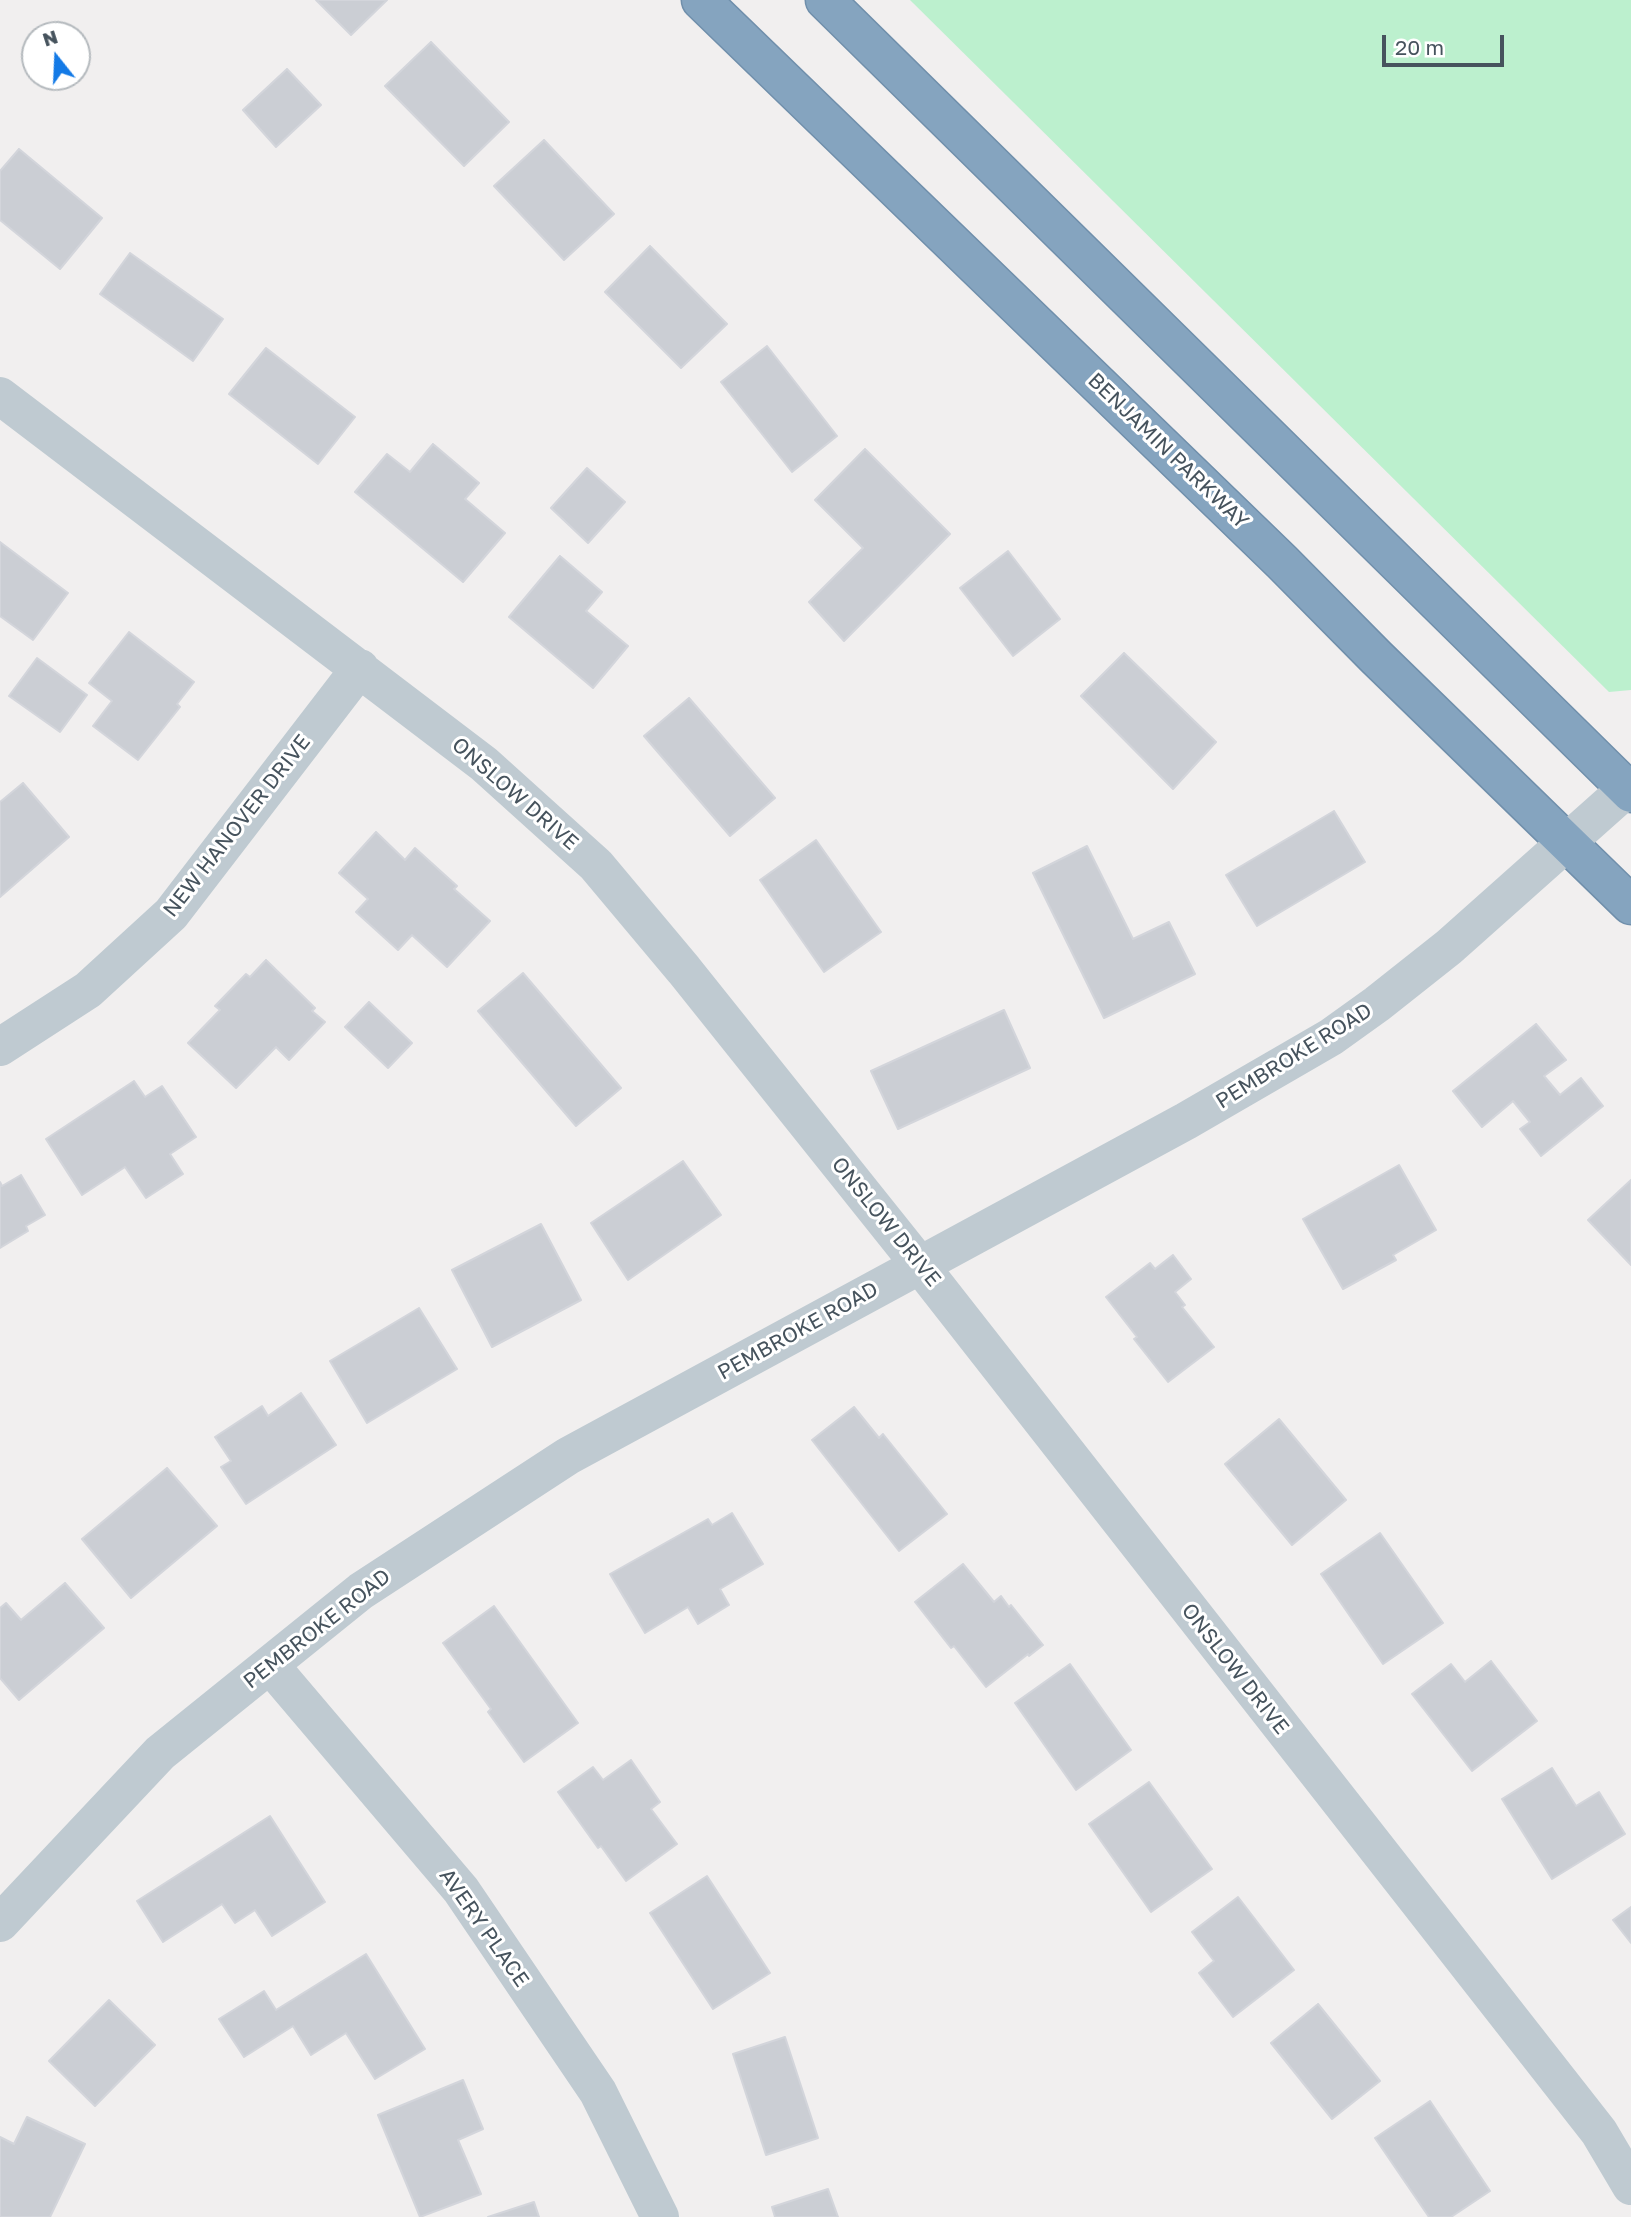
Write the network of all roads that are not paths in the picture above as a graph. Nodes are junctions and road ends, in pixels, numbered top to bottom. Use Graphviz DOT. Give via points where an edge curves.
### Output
graph roads {
  1 [pos="701,0"];
  2 [pos="825,0"];
  3 [pos="0,396"];
  4 [pos="360,668"];
  5 [pos="1630,789"];
  6 [pos="1567,842"];
  7 [pos="1631,905"];
  8 [pos="0,1047"];
  9 [pos="919,1264"];
  10 [pos="270,1665"];
  11 [pos="0,1923"];
  12 [pos="1631,2186"];
  13 [pos="660,2217"];
  1 -- 6 [label="highway, BENJAMIN PARKWAY"];
  2 -- 5 [label="highway"];
  3 -- 4 [label="street, ONSLOW DRIVE"];
  4 -- 8 [label="street, NEW HANOVER DRIVE" via="171,914 88,990"];
  4 -- 9 [label="street, ONSLOW DRIVE" via="484,764 596,865"];
  5 -- 6 [label="street, PEMBROKE ROAD"];
  6 -- 7 [label="highway, BENJAMIN PARKWAY"];
  6 -- 9 [label="street, PEMBROKE ROAD" via="1450,947 1331,1037 1186,1121"];
  9 -- 10 [label="street, PEMBROKE ROAD" via="568,1456 361,1591"];
  9 -- 12 [label="street, ONSLOW DRIVE" via="1599,2132"];
  10 -- 11 [label="street, PEMBROKE ROAD" via="160,1753"];
  10 -- 13 [label="street, AVERY PLACE" via="461,1890 598,2092"];
}
